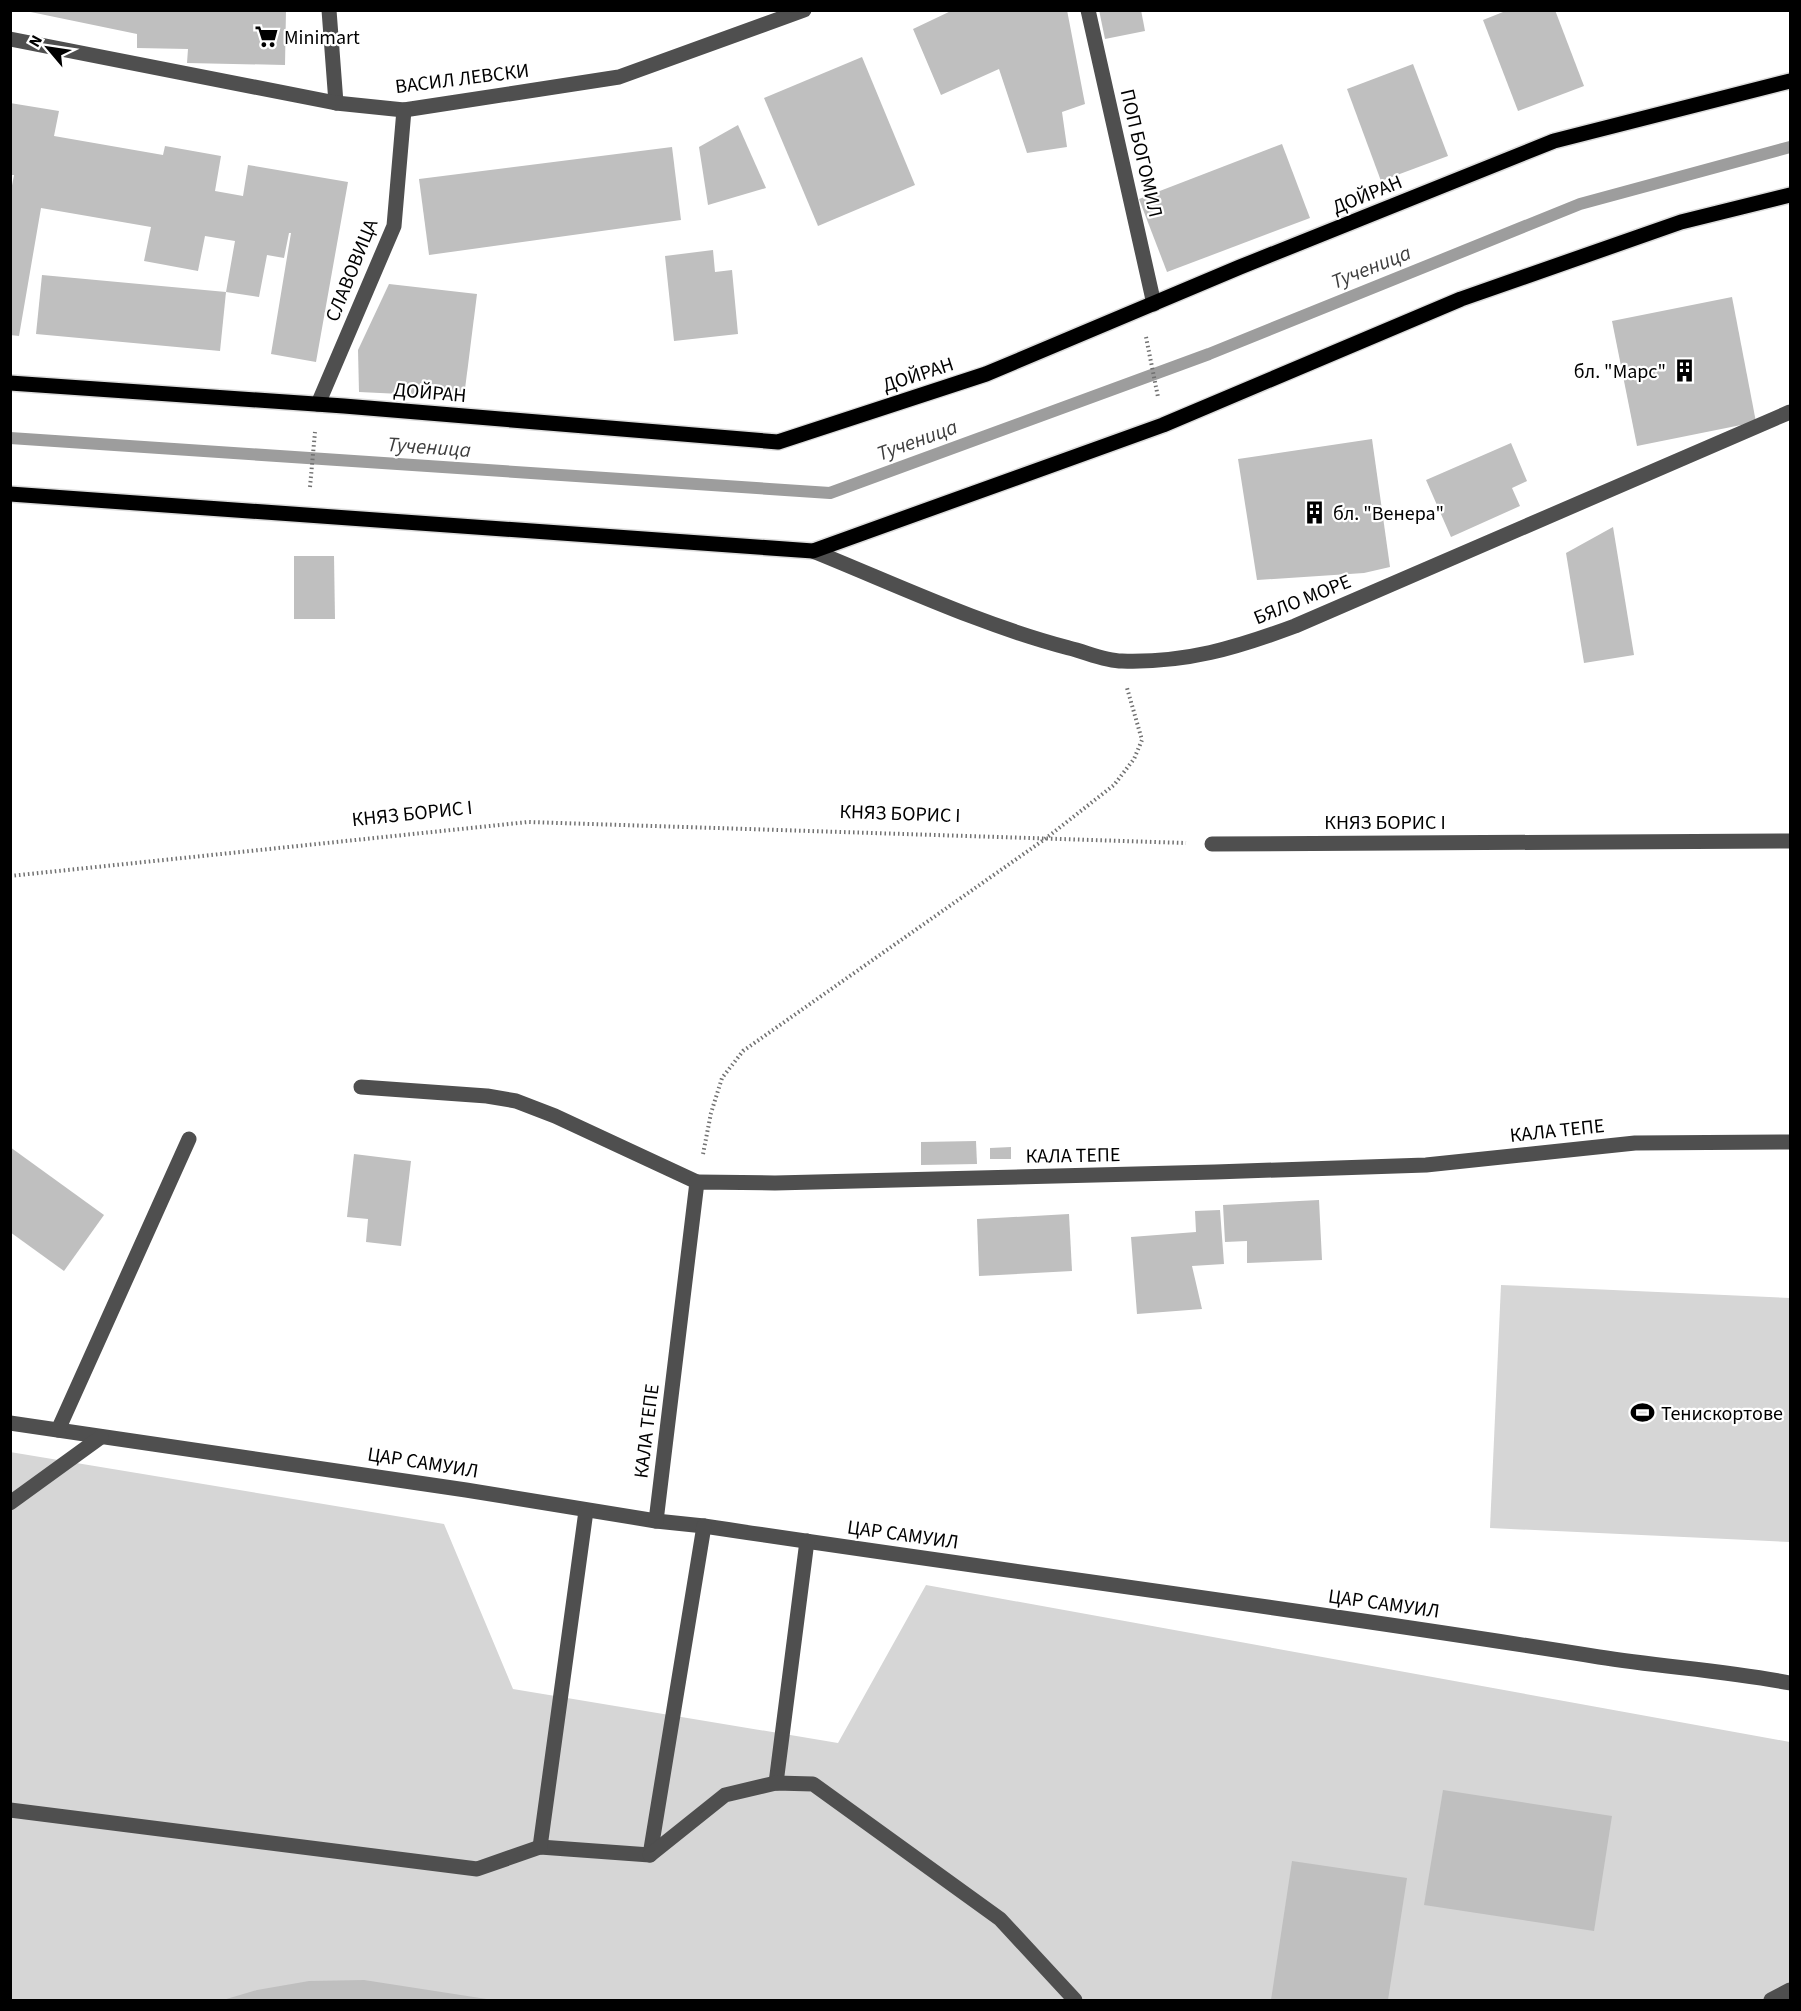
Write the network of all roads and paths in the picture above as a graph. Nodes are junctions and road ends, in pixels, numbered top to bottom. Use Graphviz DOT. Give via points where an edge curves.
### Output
graph roads {
  1 [pos="329,10"];
  2 [pos="804,10"];
  3 [pos="1088,10"];
  4 [pos="10,39"];
  5 [pos="1791,81"];
  6 [pos="336,103"];
  7 [pos="404,110"];
  8 [pos="1791,195"];
  9 [pos="1154,304"];
  10 [pos="1147,338"];
  11 [pos="10,383"];
  12 [pos="1158,397"];
  13 [pos="318,404"];
  14 [pos="1791,412"];
  15 [pos="10,494"];
  16 [pos="307,515"];
  17 [pos="813,551"];
  18 [pos="1120,661"];
  19 [pos="1044,839"];
  20 [pos="1791,841"];
  21 [pos="1212,844"];
  22 [pos="10,876"];
  23 [pos="361,1087"];
  24 [pos="189,1139"];
  25 [pos="1791,1142"];
  26 [pos="697,1182"];
  27 [pos="10,1423"];
  28 [pos="58,1430"];
  29 [pos="101,1437"];
  30 [pos="10,1503"];
  31 [pos="586,1511"];
  32 [pos="656,1521"];
  33 [pos="704,1526"];
  34 [pos="807,1541"];
  35 [pos="1791,1683"];
  36 [pos="776,1783"];
  37 [pos="10,1810"];
  38 [pos="540,1847"];
  39 [pos="650,1855"];
  40 [pos="1791,1989"];
  41 [pos="1075,2001"];
  42 [pos="1771,2001"];
  1 -- 6 [label="street"];
  2 -- 7 [label="street, ВАСИЛ ЛЕВСКИ" via="619,77"];
  3 -- 9 [label="street, ПОП БОГОМИЛ"];
  4 -- 6 [label="street, ВАСИЛ ЛЕВСКИ"];
  5 -- 9 [label="main road, ДОЙРАН" via="1554,141"];
  6 -- 7 [label="street, ВАСИЛ ЛЕВСКИ"];
  7 -- 13 [label="street, СЛАВОВИЦА" via="394,226"];
  8 -- 17 [label="main road" via="1681,222 1461,299 1163,424"];
  9 -- 13 [label="main road, ДОЙРАН" via="986,374 778,442"];
  10 -- 12 [label="path"];
  11 -- 13 [label="main road, ДОЙРАН"];
  13 -- 16 [label="path"];
  14 -- 18 [label="street, БЯЛО МОРЕ" via="1285,630 1244,645 1188,658"];
  15 -- 16 [label="main road"];
  16 -- 17 [label="main road"];
  17 -- 18 [label="street, БЯЛО МОРЕ" via="1044,641"];
  18 -- 19 [label="path" via="1142,740 1134,759 1114,785"];
  19 -- 21 [label="path, КНЯЗ БОРИС I"];
  19 -- 22 [label="path, КНЯЗ БОРИС I" via="528,822"];
  19 -- 26 [label="path" via="743,1051 722,1078"];
  20 -- 21 [label="street, КНЯЗ БОРИС I"];
  23 -- 26 [label="street" via="516,1101"];
  24 -- 28 [label="street"];
  25 -- 26 [label="street, КАЛА ТЕПЕ" via="1635,1143 1403,1166"];
  26 -- 32 [label="street, КАЛА ТЕПЕ"];
  27 -- 28 [label="street, ЦАР САМУИЛ"];
  28 -- 29 [label="street, ЦАР САМУИЛ"];
  29 -- 30 [label="street"];
  29 -- 31 [label="street, ЦАР САМУИЛ"];
  31 -- 32 [label="street, ЦАР САМУИЛ"];
  31 -- 38 [label="street"];
  32 -- 33 [label="street, ЦАР САМУИЛ"];
  33 -- 34 [label="street, ЦАР САМУИЛ"];
  33 -- 39 [label="street"];
  34 -- 35 [label="street, ЦАР САМУИЛ"];
  34 -- 36 [label="street"];
  36 -- 39 [label="street" via="725,1795"];
  36 -- 41 [label="street" via="813,1784 1000,1919"];
  37 -- 38 [label="street" via="477,1869"];
  38 -- 39 [label="street"];
  40 -- 42 [label="street"];
}
